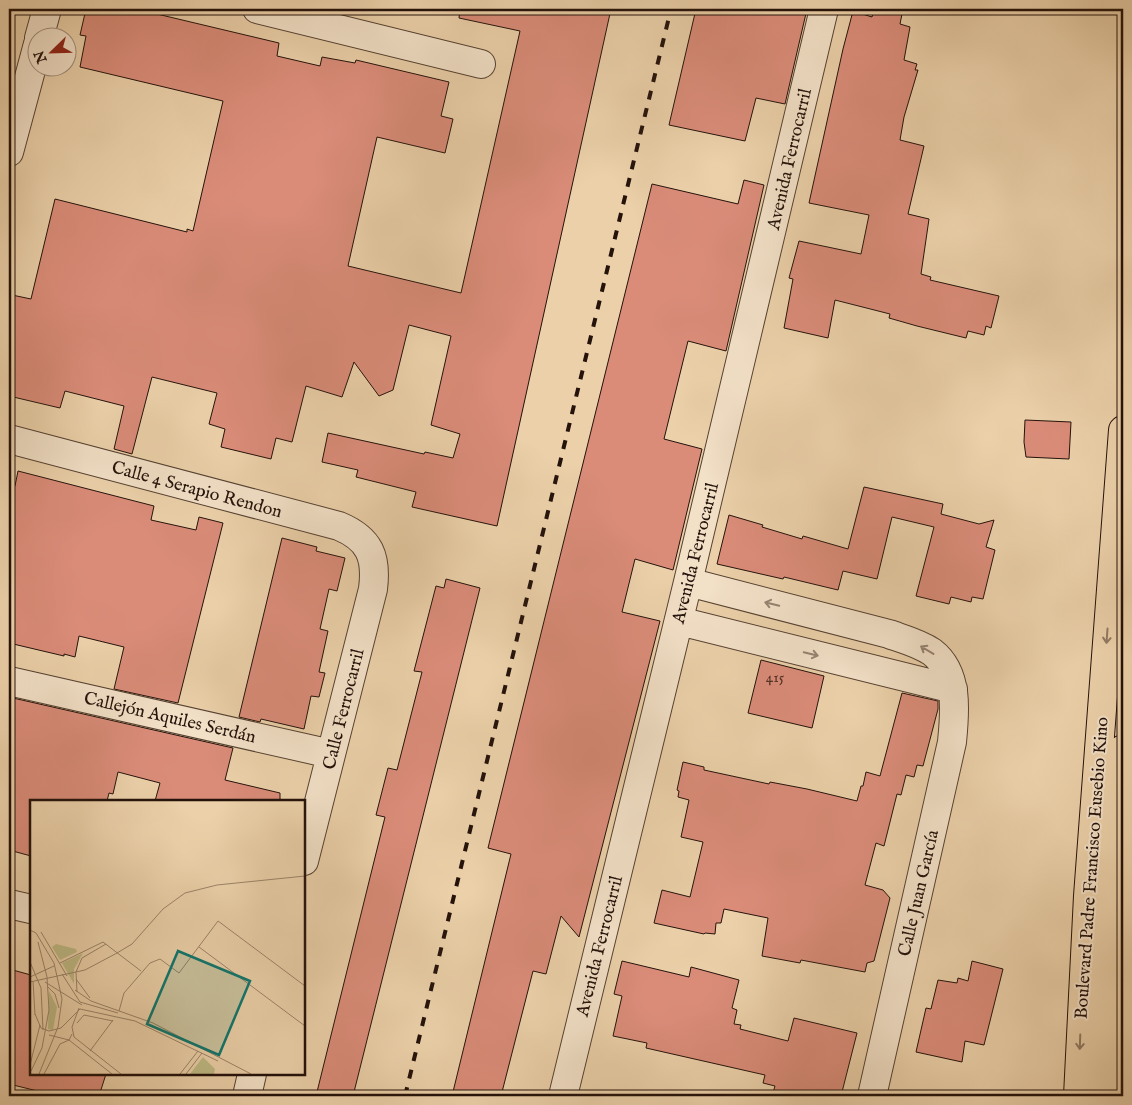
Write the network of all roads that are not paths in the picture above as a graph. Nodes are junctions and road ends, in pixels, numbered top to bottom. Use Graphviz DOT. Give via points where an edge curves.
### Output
graph roads {
  1 [pos="47,9"];
  2 [pos="257,9"];
  3 [pos="824,9"];
  4 [pos="42,28"];
  5 [pos="481,64"];
  6 [pos="29,78"];
  7 [pos="9,152"];
  8 [pos="1123,430"];
  9 [pos="9,439"];
  10 [pos="373,556"];
  11 [pos="688,582"];
  12 [pos="679,621"];
  13 [pos="9,681"];
  14 [pos="953,689"];
  15 [pos="1123,749"];
  16 [pos="331,754"];
  17 [pos="305,857"];
  18 [pos="9,904"];
  19 [pos="30,910"];
  20 [pos="252,1075"];
  21 [pos="247,1096"];
  22 [pos="563,1096"];
  23 [pos="872,1096"];
  24 [pos="1078,1096"];
  25 [pos="1103,1096"];
  1 -- 4 [label="street"];
  2 -- 5 [label="street"];
  3 -- 11 [label="street, Avenida Ferrocarril"];
  6 -- 7 [label="street"];
  8 -- 24 [label="main road, Boulevard Padre Francisco Eusebio Kino, one-way" via="1089,886"];
  9 -- 10 [label="street, Calle 4 Serapio Rendon" via="339,526 353,532"];
  10 -- 16 [label="street, Calle Ferrocarril" via="376,570 373,589"];
  11 -- 12 [label="street, Avenida Ferrocarril"];
  14 -- 11 [label="street, Calle Juan García, one-way" via="947,668 932,652 910,641"];
  12 -- 14 [label="street, one-way"];
  12 -- 22 [label="street, Avenida Ferrocarril"];
  13 -- 16 [label="street, Callejón Aquiles Serdán"];
  14 -- 23 [label="street, Calle Juan García" via="952,742"];
  15 -- 25 [label="main road"];
  16 -- 17 [label="street, Calle Ferrocarril"];
  18 -- 19 [label="street"];
  20 -- 21 [label="street"];
}
